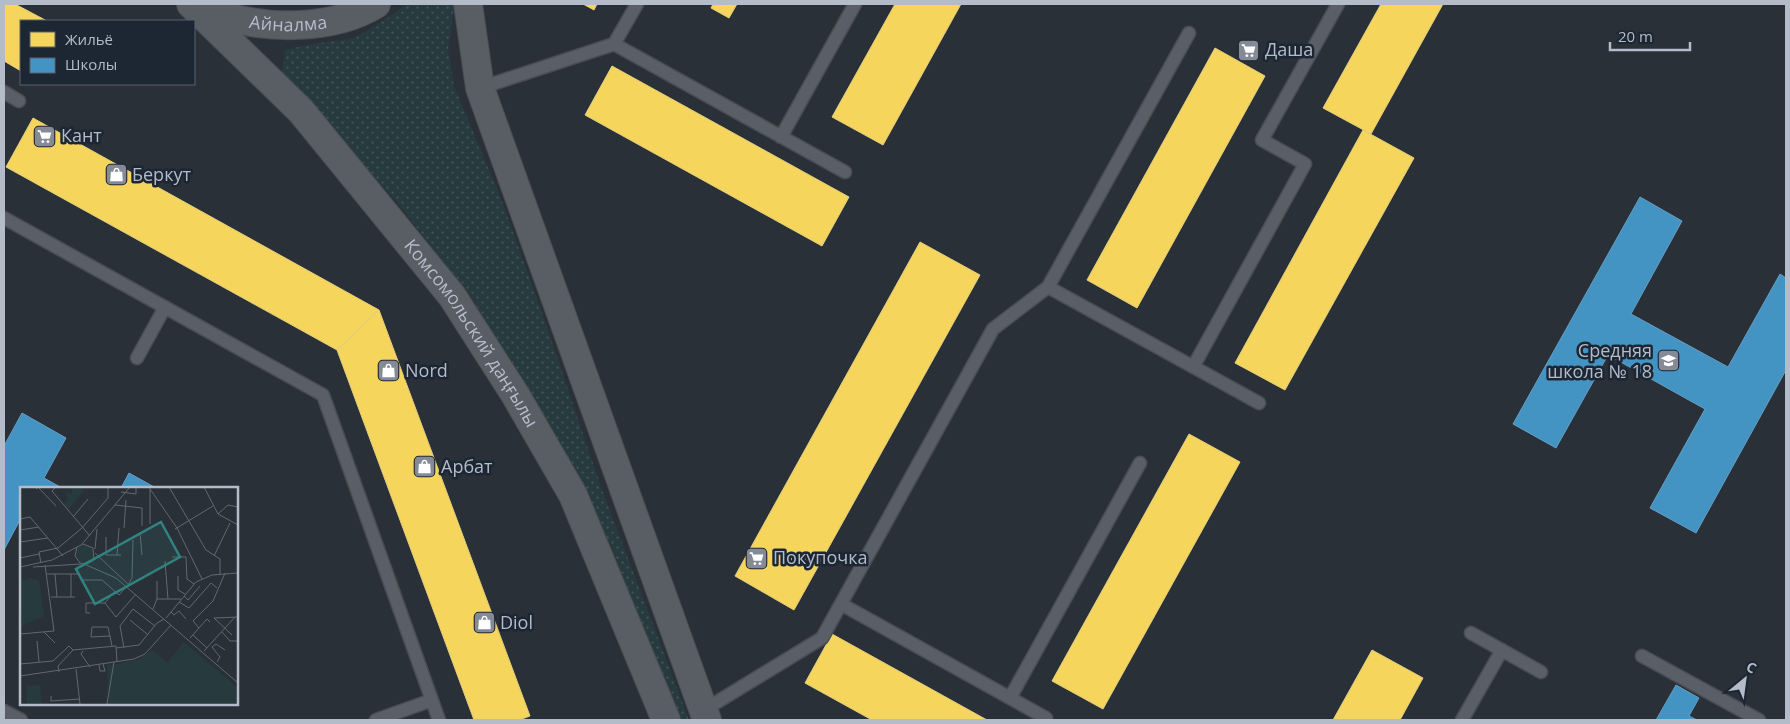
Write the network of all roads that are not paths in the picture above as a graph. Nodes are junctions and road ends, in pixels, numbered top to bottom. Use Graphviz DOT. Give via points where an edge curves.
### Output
graph roads {
  1 [pos="190,4"];
  2 [pos="201,4"];
  3 [pos="376,4"];
  4 [pos="468,4"];
  5 [pos="637,4"];
  6 [pos="855,4"];
  7 [pos="1338,4"];
  8 [pos="1189,34"];
  9 [pos="614,44"];
  10 [pos="480,88"];
  11 [pos="4,92"];
  12 [pos="19,101"];
  13 [pos="781,136"];
  14 [pos="845,172"];
  15 [pos="4,218"];
  16 [pos="1048,287"];
  17 [pos="165,307"];
  18 [pos="137,358"];
  19 [pos="1193,367"];
  20 [pos="1259,403"];
  21 [pos="1140,463"];
  22 [pos="841,604"];
  23 [pos="1471,633"];
  24 [pos="1502,650"];
  25 [pos="1642,656"];
  26 [pos="1541,672"];
  27 [pos="1010,698"];
  28 [pos="432,700"];
  29 [pos="4,711"];
  30 [pos="705,715"];
  31 [pos="1046,718"];
  32 [pos="20,720"];
  33 [pos="376,720"];
  34 [pos="439,720"];
  35 [pos="666,720"];
  36 [pos="1462,720"];
  37 [pos="1759,720"];
  1 -- 35 [label="street, Комсомольский даңғылы" via="301,111 452,296 516,396 573,495"];
  2 -- 3 [label="street, Айналма" via="221,14 269,25 318,24"];
  4 -- 10 [label="street"];
  5 -- 9 [label="lane"];
  6 -- 13 [label="lane"];
  7 -- 19 [label="lane" via="1262,140 1305,164"];
  8 -- 16 [label="lane"];
  9 -- 10 [label="lane"];
  9 -- 13 [label="lane"];
  10 -- 30 [label="street"];
  11 -- 12 [label="lane"];
  13 -- 14 [label="lane"];
  15 -- 17 [label="lane"];
  16 -- 19 [label="lane"];
  16 -- 22 [label="lane" via="993,330"];
  17 -- 18 [label="lane"];
  17 -- 28 [label="lane" via="323,395"];
  19 -- 20 [label="lane"];
  21 -- 27 [label="lane"];
  22 -- 27 [label="lane"];
  22 -- 30 [label="lane" via="822,638"];
  23 -- 24 [label="lane"];
  24 -- 26 [label="lane"];
  24 -- 36 [label="lane"];
  25 -- 37 [label="lane"];
  27 -- 31 [label="lane"];
  28 -- 33 [label="lane"];
  28 -- 34 [label="lane"];
  29 -- 32 [label="lane"];
}
